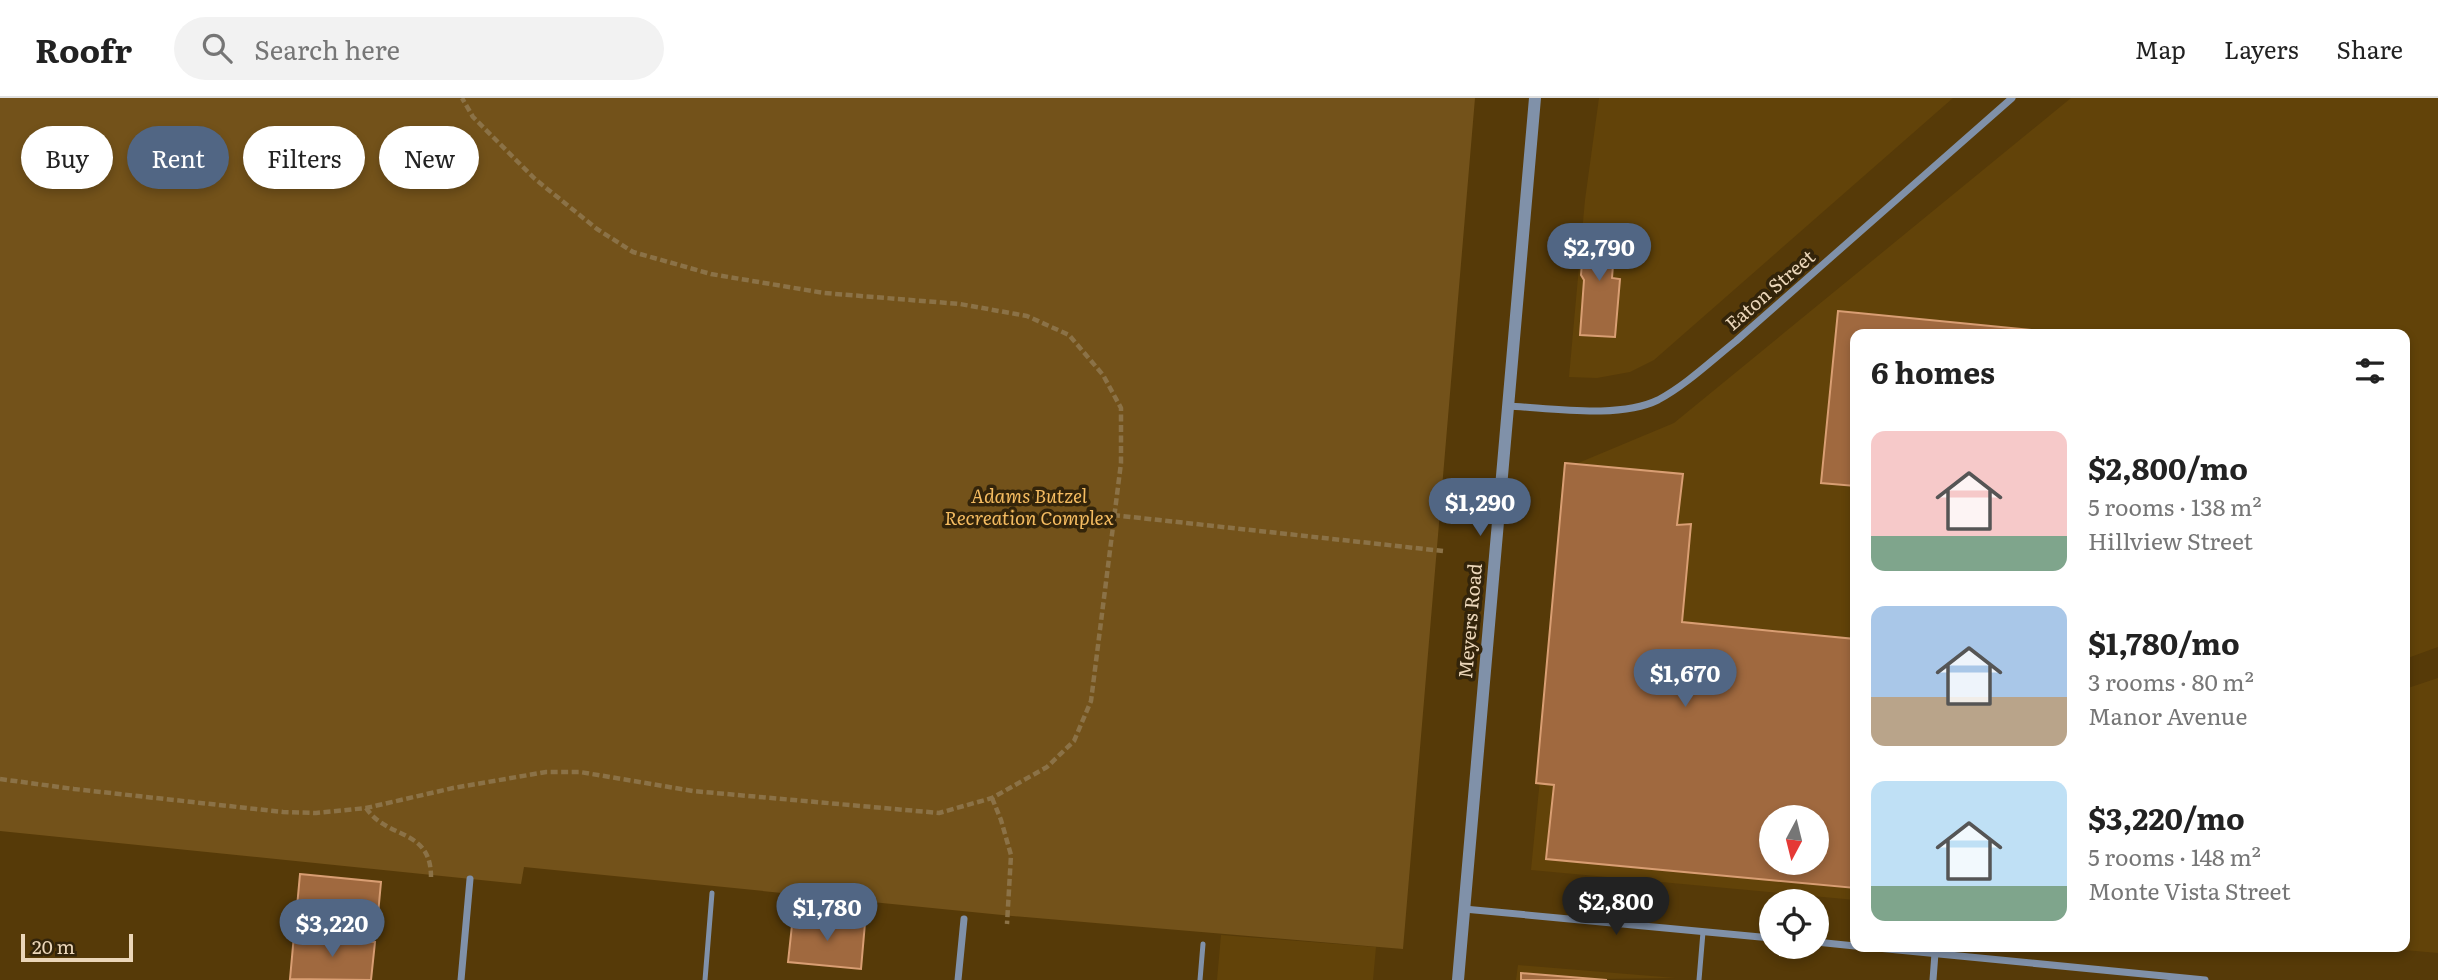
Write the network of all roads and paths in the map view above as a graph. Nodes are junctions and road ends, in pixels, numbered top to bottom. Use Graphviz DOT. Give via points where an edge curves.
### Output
graph roads {
  1 [pos="462,98"];
  2 [pos="1535,98"];
  3 [pos="2012,98"];
  4 [pos="1508,406"];
  5 [pos="1113,515"];
  6 [pos="1443,551"];
  7 [pos="0,779"];
  8 [pos="992,798"];
  9 [pos="366,808"];
  10 [pos="432,877"];
  11 [pos="470,879"];
  12 [pos="712,893"];
  13 [pos="1464,909"];
  14 [pos="964,919"];
  15 [pos="1007,924"];
  16 [pos="1703,932"];
  17 [pos="1759,937"];
  18 [pos="1829,943"];
  19 [pos="1203,944"];
  20 [pos="1850,945"];
  21 [pos="1924,952"];
  22 [pos="1935,953"];
  23 [pos="2179,979"];
  24 [pos="461,980"];
  25 [pos="705,980"];
  26 [pos="958,980"];
  27 [pos="1200,980"];
  28 [pos="1458,980"];
  29 [pos="1699,980"];
  30 [pos="1933,980"];
  31 [pos="2205,980"];
  1 -- 5 [label="path" via="473,117 535,179 634,252 711,274 824,293 960,304 1014,314 1069,335 1103,375 1121,408 1121,463"];
  2 -- 4 [label="street, Meyers Road"];
  3 -- 4 [label="street, Eaton Street" via="1736,341 1658,400 1614,411"];
  4 -- 13 [label="street, Meyers Road"];
  5 -- 6 [label="path"];
  5 -- 8 [label="path" via="1091,701 1074,741 1047,767"];
  7 -- 9 [label="path" via="283,813"];
  8 -- 9 [label="path" via="939,813 900,811 693,791 580,772 546,772"];
  8 -- 15 [label="path" via="1010,855"];
  9 -- 10 [label="path" via="373,818 428,852"];
  11 -- 24 [label="street"];
  12 -- 25 [label="lane"];
  13 -- 16 [label="street"];
  13 -- 28 [label="street, Meyers Road"];
  14 -- 26 [label="street"];
  16 -- 17 [label="street"];
  16 -- 29 [label="lane"];
  18 -- 20 [label="street"];
  19 -- 27 [label="lane"];
  21 -- 22 [label="street"];
  22 -- 23 [label="street"];
  22 -- 30 [label="street"];
  23 -- 31 [label="street"];
}
